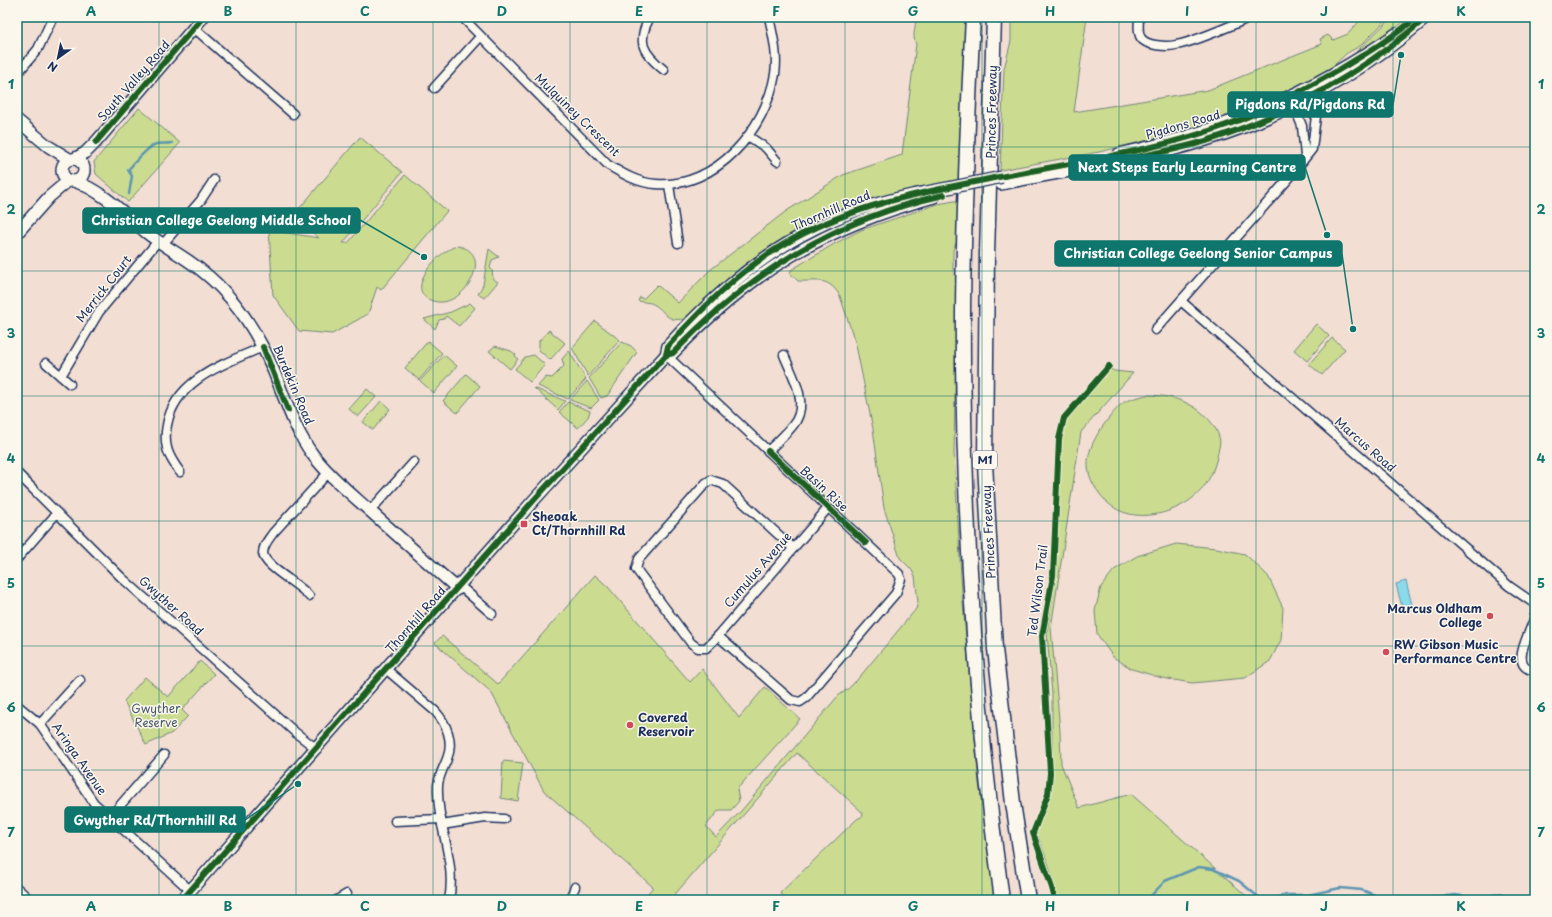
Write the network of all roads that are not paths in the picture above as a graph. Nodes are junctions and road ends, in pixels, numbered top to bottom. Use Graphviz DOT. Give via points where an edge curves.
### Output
graph roads {
  1 [pos="54,17"];
  2 [pos="204,17"];
  3 [pos="462,17"];
  4 [pos="650,17"];
  5 [pos="769,17"];
  6 [pos="973,17"];
  7 [pos="994,17"];
  8 [pos="1139,17"];
  9 [pos="1251,17"];
  10 [pos="1417,17"];
  11 [pos="1427,17"];
  12 [pos="194,28"];
  13 [pos="480,36"];
  14 [pos="664,70"];
  15 [pos="17,74"];
  16 [pos="434,88"];
  17 [pos="1304,95"];
  18 [pos="1292,101"];
  19 [pos="293,114"];
  20 [pos="17,120"];
  21 [pos="748,136"];
  22 [pos="96,142"];
  23 [pos="1305,156"];
  24 [pos="777,161"];
  25 [pos="83,169"];
  26 [pos="68,170"];
  27 [pos="214,180"];
  28 [pos="1002,180"];
  29 [pos="669,185"];
  30 [pos="103,196"];
  31 [pos="17,233"];
  32 [pos="161,243"];
  33 [pos="678,243"];
  34 [pos="1180,301"];
  35 [pos="1155,330"];
  36 [pos="263,346"];
  37 [pos="666,355"];
  38 [pos="784,355"];
  39 [pos="46,363"];
  40 [pos="61,376"];
  41 [pos="70,384"];
  42 [pos="768,452"];
  43 [pos="414,462"];
  44 [pos="180,472"];
  45 [pos="17,473"];
  46 [pos="328,473"];
  47 [pos="828,508"];
  48 [pos="370,511"];
  49 [pos="57,513"];
  50 [pos="793,548"];
  51 [pos="17,559"];
  52 [pos="459,587"];
  53 [pos="309,596"];
  54 [pos="1535,604"];
  55 [pos="492,614"];
  56 [pos="1535,616"];
  57 [pos="718,636"];
  58 [pos="387,670"];
  59 [pos="1535,671"];
  60 [pos="80,680"];
  61 [pos="17,705"];
  62 [pos="40,724"];
  63 [pos="317,748"];
  64 [pos="164,755"];
  65 [pos="110,817"];
  66 [pos="504,819"];
  67 [pos="394,821"];
  68 [pos="442,822"];
  69 [pos="575,887"];
  70 [pos="17,888"];
  71 [pos="191,891"];
  72 [pos="347,894"];
  73 [pos="30,900"];
  74 [pos="182,900"];
  75 [pos="337,900"];
  76 [pos="449,900"];
  77 [pos="569,900"];
  78 [pos="1002,900"];
  79 [pos="1028,900"];
  1 -- 15 [label="street" via="38,48"];
  2 -- 12 [label="street, South Valley Road"];
  3 -- 13 [label="street, Mulquiney Crescent"];
  4 -- 14 [label="street" via="642,39 644,49 651,60"];
  5 -- 21 [label="street, Mulquiney Crescent" via="776,54 775,74 763,112"];
  6 -- 78 [label="highway, Princes Freeway / M1" via="964,274 965,462 978,702"];
  7 -- 79 [label="highway, Princes Freeway / M1" via="987,254 985,463 995,650 1013,803"];
  8 -- 9 [label="street" via="1138,33 1141,39 1146,43 1171,46 1199,38"];
  10 -- 17 [label="street, Pigdons Road"];
  11 -- 17 [label="street, Pigdons Road" via="1372,60 1340,81"];
  12 -- 19 [label="street"];
  12 -- 22 [label="street, South Valley Road"];
  13 -- 16 [label="street"];
  13 -- 29 [label="street, Mulquiney Crescent" via="608,164 638,181"];
  17 -- 18 [label="street, Pigdons Road"];
  17 -- 23 [label="street" via="1315,112 1316,120 1313,147"];
  18 -- 23 [label="street" via="1304,133"];
  18 -- 28 [label="street, Pigdons Road" via="1234,132 1193,144 1139,157"];
  20 -- 26 [label="street" via="48,146"];
  21 -- 24 [label="street" via="766,148"];
  21 -- 29 [label="street, Mulquiney Crescent" via="733,152 709,170"];
  22 -- 25 [label="street, South Valley Road"];
  22 -- 26 [label="street, South Valley Road"];
  23 -- 34 [label="street" via="1290,177"];
  25 -- 26 [label="street, Burdekin Road" via="80,161"];
  25 -- 26 [label="street, South Valley Road" via="80,178"];
  25 -- 30 [label="street, Burdekin Road"];
  26 -- 30 [label="street, Burdekin Road"];
  26 -- 31 [label="street, South Valley Road" via="49,197"];
  27 -- 32 [label="street, Merrick Court" via="201,200"];
  28 -- 37 [label="street, Thornhill Road" via="958,189 864,219 803,248 767,270 726,302 673,353"];
  29 -- 33 [label="street"];
  30 -- 32 [label="street, Burdekin Road"];
  32 -- 36 [label="street, Burdekin Road" via="192,262 216,283 240,310"];
  32 -- 40 [label="street, Merrick Court" via="99,312"];
  34 -- 35 [label="street"];
  34 -- 54 [label="street, Marcus Road" via="1503,581"];
  36 -- 44 [label="street" via="208,372 186,388 174,403 167,422 165,446 167,454"];
  36 -- 46 [label="street, Burdekin Road" via="292,421 306,445"];
  37 -- 42 [label="street, Basin Rise"];
  37 -- 52 [label="street, Thornhill Road"];
  38 -- 42 [label="street" via="799,391 800,405 796,422"];
  39 -- 40 [label="street"];
  40 -- 41 [label="street"];
  42 -- 47 [label="street, Basin Rise"];
  43 -- 48 [label="street"];
  45 -- 49 [label="street, Gwyther Road"];
  46 -- 48 [label="street, Burdekin Road"];
  46 -- 53 [label="street" via="273,533 263,553 266,560"];
  47 -- 50 [label="street, Cumulus Avenue"];
  47 -- 57 [label="street, Basin Rise" via="899,574 900,584 896,593 806,698 800,702 790,700"];
  48 -- 52 [label="street, Burdekin Road"];
  49 -- 51 [label="street"];
  49 -- 63 [label="street, Gwyther Road" via="121,577 296,733"];
  50 -- 57 [label="street, Cumulus Avenue"];
  50 -- 57 [label="street, Cumulus Avenue" via="722,484 711,480 639,559 636,569 691,643 698,648 706,648"];
  52 -- 55 [label="street"];
  52 -- 58 [label="street, Thornhill Road"];
  56 -- 59 [label="street" via="1521,654 1524,666"];
  58 -- 63 [label="street, Thornhill Road"];
  58 -- 68 [label="street" via="435,711 448,731 449,750 438,784"];
  60 -- 62 [label="street"];
  61 -- 62 [label="street, Aringa Avenue"];
  62 -- 65 [label="street, Aringa Avenue" via="94,803"];
  63 -- 71 [label="street, Thornhill Road"];
  64 -- 65 [label="street"];
  65 -- 71 [label="street, Aringa Avenue"];
  66 -- 68 [label="street"];
  67 -- 68 [label="street"];
  68 -- 76 [label="street" via="450,874"];
  69 -- 77 [label="street"];
  70 -- 73 [label="street"];
  71 -- 74 [label="street, Thornhill Road"];
  72 -- 75 [label="street"];
}
